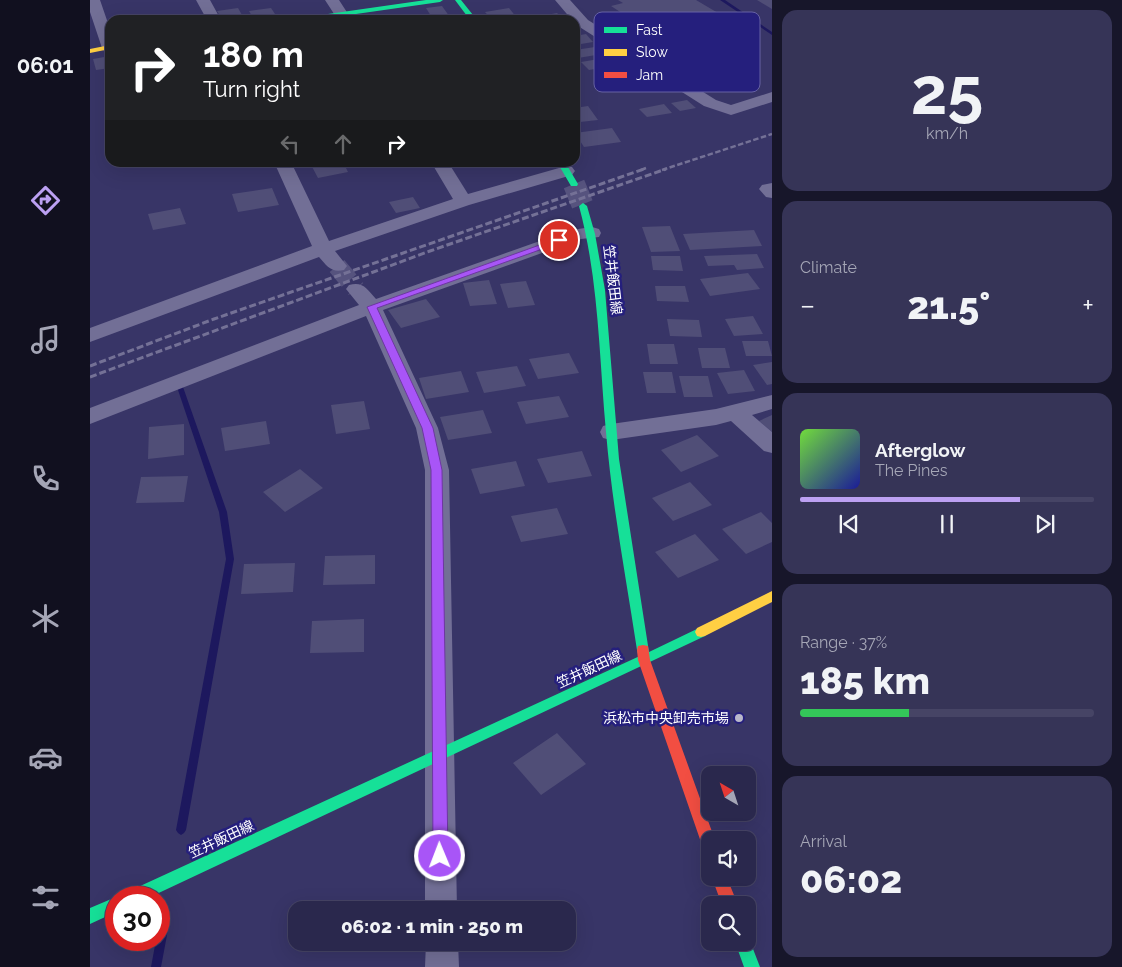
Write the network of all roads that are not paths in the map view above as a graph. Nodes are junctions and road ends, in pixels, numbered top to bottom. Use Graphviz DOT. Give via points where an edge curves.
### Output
graph roads {
  1 [pos="93,0"];
  2 [pos="203,0"];
  3 [pos="332,0"];
  4 [pos="440,0"];
  5 [pos="458,0"];
  6 [pos="562,0"];
  7 [pos="211,15"];
  8 [pos="342,15"];
  9 [pos="354,15"];
  10 [pos="470,15"];
  11 [pos="576,15"];
  12 [pos="580,20"];
  13 [pos="594,30"];
  14 [pos="105,34"];
  15 [pos="105,48"];
  16 [pos="90,50"];
  17 [pos="693,92"];
  18 [pos="772,97"];
  19 [pos="284,167"];
  20 [pos="442,167"];
  21 [pos="567,173"];
  22 [pos="772,188"];
  23 [pos="772,193"];
  24 [pos="463,201"];
  25 [pos="583,206"];
  26 [pos="592,233"];
  27 [pos="323,249"];
  28 [pos="337,266"];
  29 [pos="356,289"];
  30 [pos="372,307"];
  31 [pos="90,335"];
  32 [pos="772,402"];
  33 [pos="735,412"];
  34 [pos="90,416"];
  35 [pos="611,432"];
  36 [pos="772,445"];
  37 [pos="772,596"];
  38 [pos="644,660"];
  39 [pos="439,756"];
  40 [pos="704,831"];
  41 [pos="156,886"];
  42 [pos="441,901"];
  43 [pos="105,909"];
  44 [pos="90,916"];
  45 [pos="442,951"];
  46 [pos="746,951"];
  47 [pos="442,967"];
  48 [pos="752,967"];
  1 -- 14 [label="street"];
  2 -- 7 [label="street"];
  3 -- 8 [label="street"];
  4 -- 9 [label="main road"];
  5 -- 10 [label="main road"];
  6 -- 11 [label="street"];
  12 -- 13 [label="street"];
  15 -- 16 [label="main road"];
  17 -- 18 [label="street" via="710,103 731,110"];
  19 -- 27 [label="street"];
  20 -- 24 [label="street"];
  21 -- 24 [label="street"];
  22 -- 23 [label="street" via="768,189"];
  24 -- 27 [label="street"];
  25 -- 26 [label="main road, 笠井飯田線"];
  26 -- 30 [label="street" via="578,234"];
  26 -- 35 [label="main road, 笠井飯田線" via="600,274"];
  27 -- 28 [label="street"];
  27 -- 31 [label="street"];
  29 -- 30 [label="street"];
  30 -- 34 [label="street"];
  30 -- 39 [label="street" via="427,428 436,470"];
  32 -- 33 [label="street"];
  33 -- 35 [label="street"];
  33 -- 36 [label="street"];
  35 -- 38 [label="main road, 笠井飯田線"];
  37 -- 38 [label="main road"];
  38 -- 39 [label="main road, 笠井飯田線"];
  38 -- 40 [label="main road"];
  39 -- 41 [label="main road, 笠井飯田線"];
  39 -- 42 [label="street"];
  43 -- 44 [label="main road"];
  45 -- 47 [label="street"];
  46 -- 48 [label="main road"];
}
